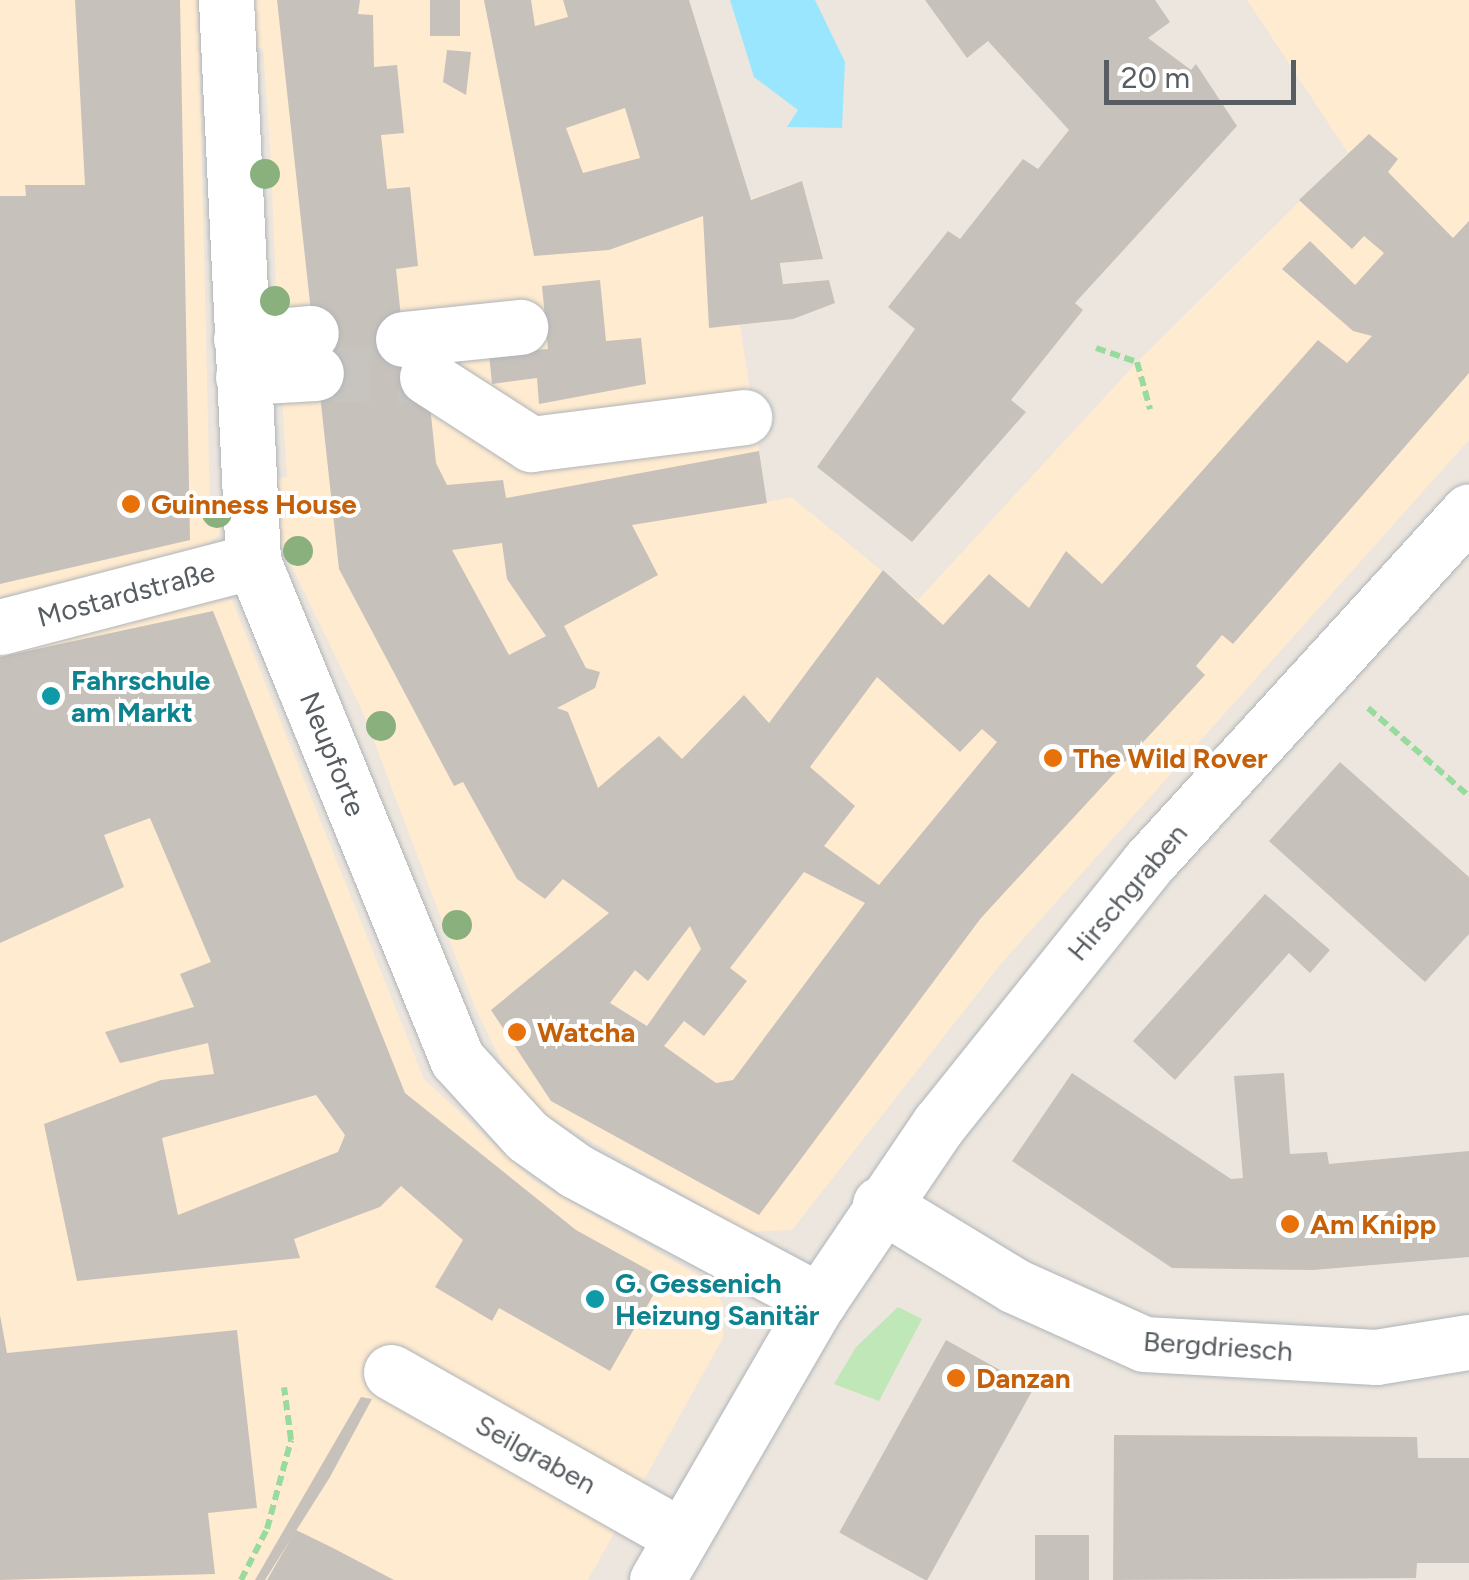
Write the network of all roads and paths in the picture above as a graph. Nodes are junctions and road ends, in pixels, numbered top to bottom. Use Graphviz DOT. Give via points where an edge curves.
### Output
graph roads {
  1 [pos="226,0"];
  2 [pos="520,326"];
  3 [pos="1096,348"];
  4 [pos="314,353"];
  5 [pos="242,358"];
  6 [pos="1150,409"];
  7 [pos="744,417"];
  8 [pos="1469,511"];
  9 [pos="252,561"];
  10 [pos="0,627"];
  11 [pos="1324,670"];
  12 [pos="1469,796"];
  13 [pos="880,1204"];
  14 [pos="819,1301"];
  15 [pos="1469,1342"];
  16 [pos="391,1372"];
  17 [pos="284,1386"];
  18 [pos="669,1558"];
  19 [pos="242,1580"];
  1 -- 5 [label="street, Neupforte"];
  2 -- 7 [label="street" via="415,358 531,444"];
  3 -- 6 [label="path" via="1137,362"];
  4 -- 5 [label="street"];
  5 -- 9 [label="street, Neupforte"];
  8 -- 11 [label="street, Hirschgraben"];
  9 -- 10 [label="street, Mostardstraße"];
  9 -- 14 [label="street, Neupforte" via="456,1059 527,1136 576,1170"];
  11 -- 12 [label="path"];
  11 -- 13 [label="street, Hirschgraben" via="1148,863"];
  13 -- 14 [label="street, Hirschgraben"];
  13 -- 15 [label="street, Bergdriesch" via="1016,1286 1144,1344 1376,1357"];
  14 -- 18 [label="street, Seilgraben"];
  16 -- 18 [label="street, Seilgraben"];
  17 -- 19 [label="path" via="291,1440"];
}
